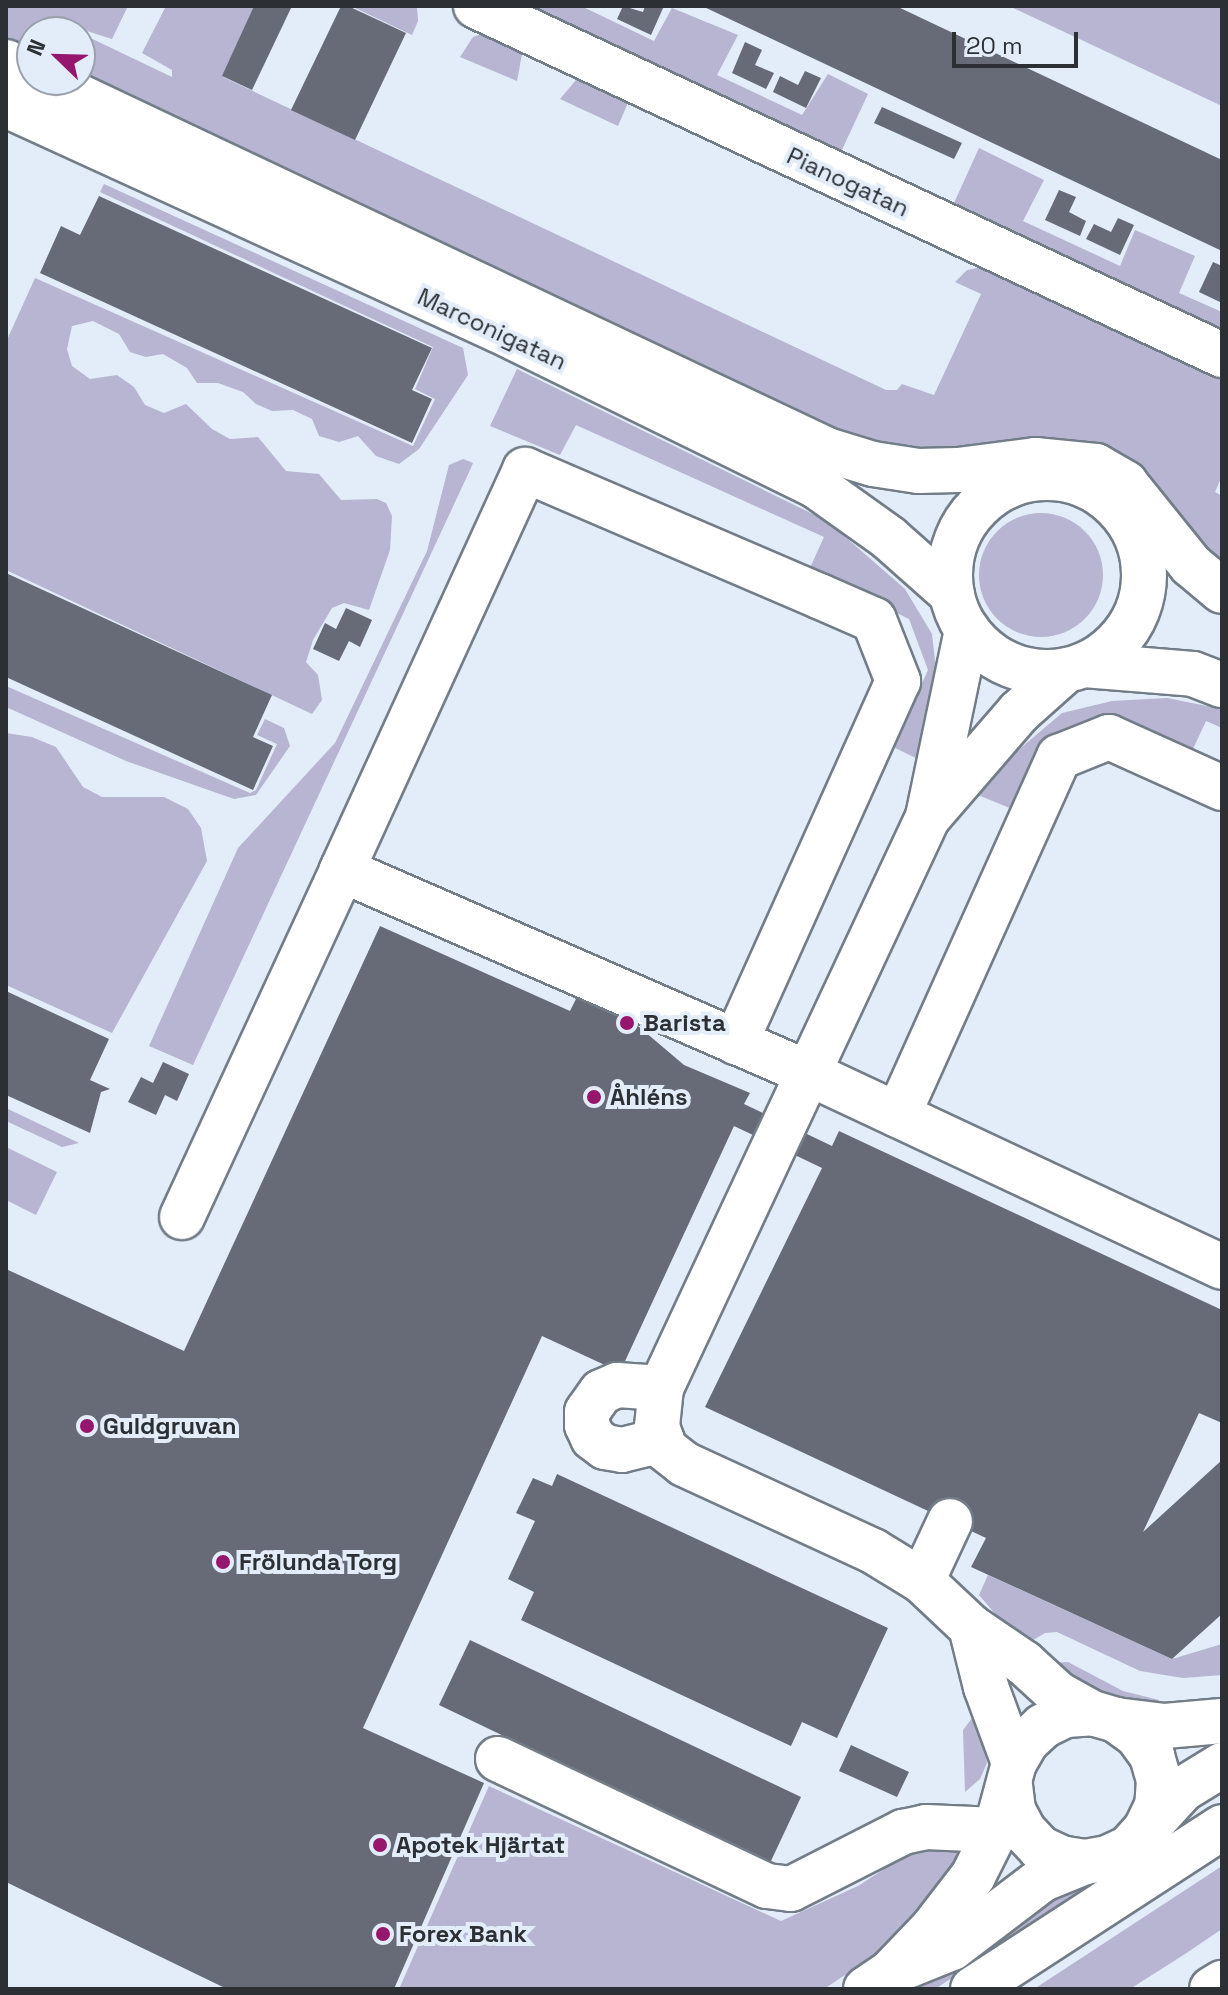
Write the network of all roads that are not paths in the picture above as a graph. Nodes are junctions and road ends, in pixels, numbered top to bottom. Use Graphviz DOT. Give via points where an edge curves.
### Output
graph roads {
  1 [pos="476,6"];
  2 [pos="78,96"];
  3 [pos="6,105"];
  4 [pos="1222,355"];
  5 [pos="982,466"];
  6 [pos="1034,479"];
  7 [pos="1127,519"];
  8 [pos="1222,591"];
  9 [pos="960,612"];
  10 [pos="1222,621"];
  11 [pos="1074,668"];
  12 [pos="1222,685"];
  13 [pos="1222,788"];
  14 [pos="928,817"];
  15 [pos="342,870"];
  16 [pos="736,1042"];
  17 [pos="808,1073"];
  18 [pos="898,1115"];
  19 [pos="182,1217"];
  20 [pos="1222,1267"];
  21 [pos="661,1388"];
  22 [pos="662,1440"];
  23 [pos="950,1521"];
  24 [pos="922,1581"];
  25 [pos="971,1627"];
  26 [pos="1104,1717"];
  27 [pos="1222,1721"];
  28 [pos="498,1759"];
  29 [pos="1222,1765"];
  30 [pos="1012,1774"];
  31 [pos="1222,1827"];
  32 [pos="1146,1829"];
  33 [pos="996,1830"];
  34 [pos="1085,1862"];
  35 [pos="878,1981"];
  36 [pos="1222,1983"];
  37 [pos="973,1989"];
  38 [pos="1212,1989"];
  1 -- 4 [label="main road, Pianogatan"];
  2 -- 5 [label="main road, Marconigatan" via="827,450 918,471"];
  3 -- 9 [label="main road, Marconigatan" via="498,330 815,485 889,538"];
  5 -- 6 [label="main road, Marconigatan"];
  5 -- 8 [label="main road, Marconigatan" via="1062,460 1096,466 1125,483 1191,565"];
  6 -- 7 [label="main road" via="1086,486"];
  6 -- 9 [label="main road" via="1001,490 969,519 952,559"];
  7 -- 10 [label="main road" via="1168,582"];
  7 -- 11 [label="main road" via="1142,555 1143,593 1128,629 1101,656"];
  9 -- 11 [label="main road" via="981,647 1000,660 1020,669"];
  9 -- 14 [label="main road"];
  11 -- 12 [label="main road" via="1193,674"];
  11 -- 14 [label="main road" via="1019,712"];
  13 -- 18 [label="main road" via="1109,737 1059,757"];
  14 -- 17 [label="main road"];
  15 -- 16 [label="main road"];
  15 -- 16 [label="main road" via="525,470 874,620 898,681"];
  15 -- 19 [label="main road"];
  16 -- 17 [label="main road"];
  17 -- 18 [label="main road"];
  17 -- 21 [label="main road"];
  18 -- 20 [label="main road" via="1082,1222"];
  21 -- 22 [label="main road" via="657,1427"];
  21 -- 22 [label="main road" via="617,1385 601,1392 587,1412 587,1425 605,1447 622,1450"];
  22 -- 24 [label="main road" via="684,1464 873,1551"];
  23 -- 24 [label="main road"];
  24 -- 25 [label="main road"];
  25 -- 26 [label="main road" via="1058,1694"];
  25 -- 30 [label="main road"];
  26 -- 27 [label="main road" via="1165,1726"];
  26 -- 30 [label="main road" via="1066,1715 1043,1726 1026,1742"];
  26 -- 32 [label="main road" via="1137,1735 1152,1756 1157,1806"];
  28 -- 33 [label="main road" via="767,1886 791,1889 903,1832 926,1827"];
  29 -- 32 [label="main road" via="1183,1789"];
  30 -- 33 [label="main road"];
  30 -- 34 [label="main road" via="1013,1810 1032,1839 1061,1858"];
  31 -- 37 [label="main road"];
  32 -- 34 [label="main road" via="1129,1848"];
  33 -- 35 [label="main road" via="973,1876 933,1928"];
  34 -- 35 [label="main road" via="1043,1879 952,1948"];
  36 -- 38 [label="main road"];
}
